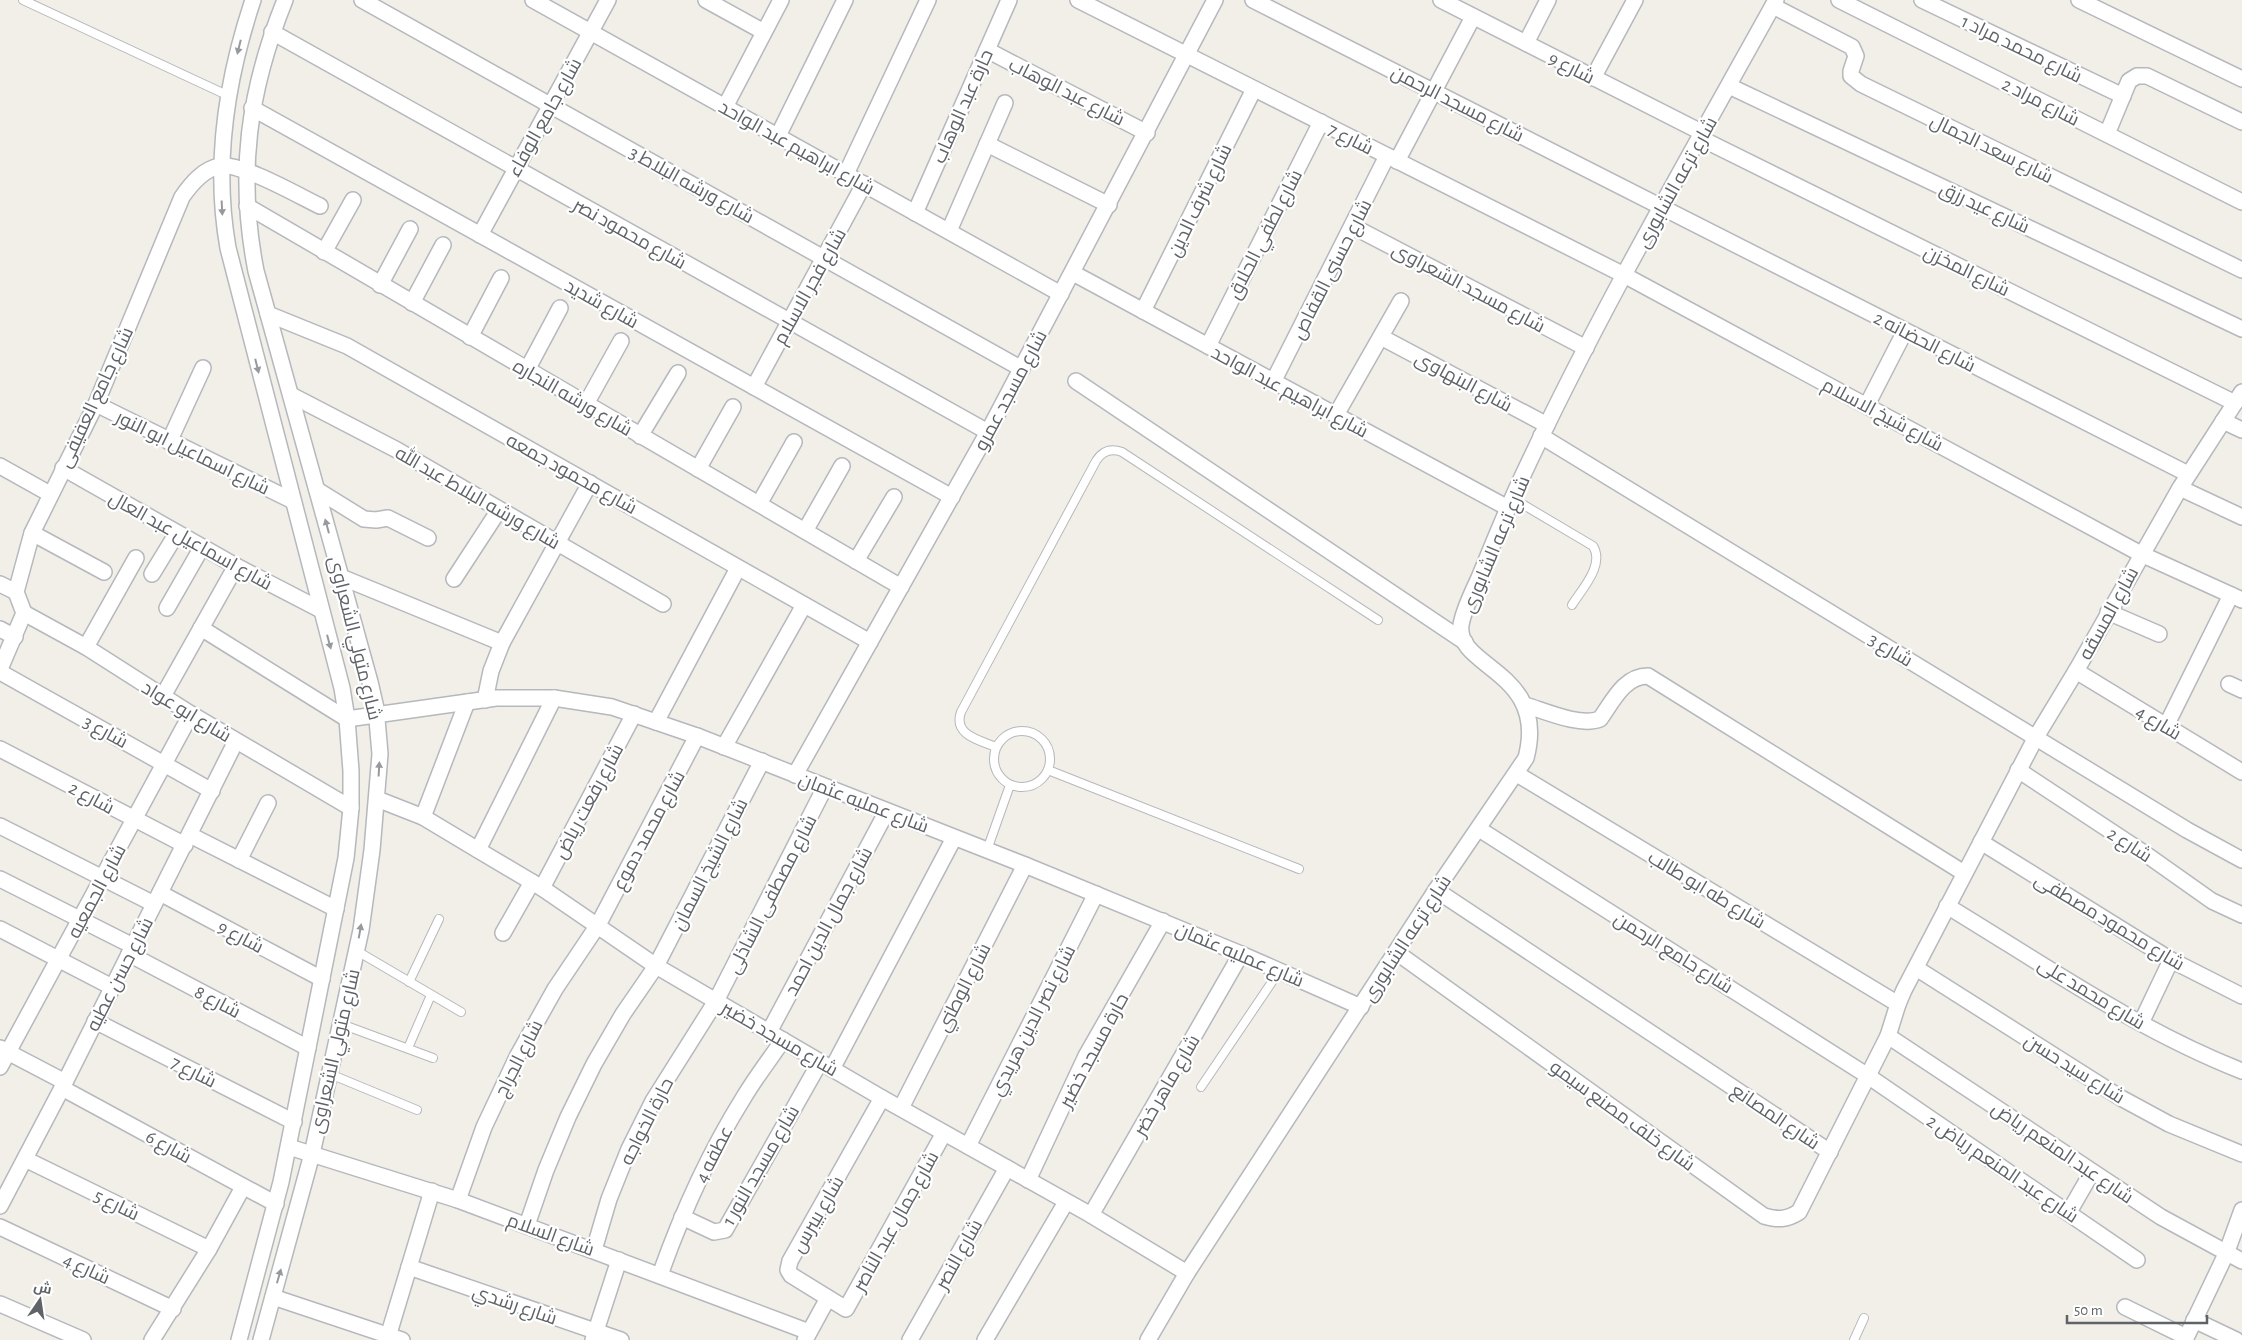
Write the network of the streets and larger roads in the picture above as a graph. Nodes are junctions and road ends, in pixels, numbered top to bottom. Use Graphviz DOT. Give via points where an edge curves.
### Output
graph roads {
  1 [pos="253,0"];
  2 [pos="285,0"];
  3 [pos="362,0"];
  4 [pos="533,0"];
  5 [pos="608,0"];
  6 [pos="708,0"];
  7 [pos="781,0"];
  8 [pos="845,0"];
  9 [pos="928,0"];
  10 [pos="1008,0"];
  11 [pos="1078,0"];
  12 [pos="1215,0"];
  13 [pos="1253,0"];
  14 [pos="1441,0"];
  15 [pos="1548,0"];
  16 [pos="1636,0"];
  17 [pos="1839,0"];
  18 [pos="1922,0"];
  19 [pos="2079,0"];
  20 [pos="1774,3"];
  21 [pos="1466,9"];
  22 [pos="272,32"];
  23 [pos="591,32"];
  24 [pos="764,32"];
  25 [pos="1526,43"];
  26 [pos="987,50"];
  27 [pos="1187,55"];
  28 [pos="1594,78"];
  29 [pos="2242,79"];
  30 [pos="1729,86"];
  31 [pos="1254,88"];
  32 [pos="1434,91"];
  33 [pos="2123,96"];
  34 [pos="1005,103"];
  35 [pos="550,105"];
  36 [pos="725,107"];
  37 [pos="252,108"];
  38 [pos="1321,122"];
  39 [pos="2242,122"];
  40 [pos="1147,133"];
  41 [pos="2107,134"];
  42 [pos="778,136"];
  43 [pos="1701,136"];
  44 [pos="987,144"];
  45 [pos="1392,158"];
  46 [pos="222,166"];
  47 [pos="516,169"];
  48 [pos="246,171"];
  49 [pos="846,174"];
  50 [pos="864,184"];
  51 [pos="353,200"];
  52 [pos="2242,202"];
  53 [pos="247,206"];
  54 [pos="320,206"];
  55 [pos="1109,206"];
  56 [pos="1662,206"];
  57 [pos="915,212"];
  58 [pos="1352,226"];
  59 [pos="410,229"];
  60 [pos="949,232"];
  61 [pos="480,235"];
  62 [pos="443,245"];
  63 [pos="324,252"];
  64 [pos="824,258"];
  65 [pos="2242,270"];
  66 [pos="1072,273"];
  67 [pos="1624,275"];
  68 [pos="501,278"];
  69 [pos="380,285"];
  70 [pos="1061,294"];
  71 [pos="1401,301"];
  72 [pos="412,303"];
  73 [pos="560,308"];
  74 [pos="1143,311"];
  75 [pos="268,314"];
  76 [pos="789,322"];
  77 [pos="2242,329"];
  78 [pos="1905,331"];
  79 [pos="470,337"];
  80 [pos="1380,337"];
  81 [pos="621,341"];
  82 [pos="1208,346"];
  83 [pos="1586,348"];
  84 [pos="203,368"];
  85 [pos="1022,369"];
  86 [pos="527,370"];
  87 [pos="678,373"];
  88 [pos="1076,381"];
  89 [pos="1274,382"];
  90 [pos="754,387"];
  91 [pos="291,395"];
  92 [pos="2239,398"];
  93 [pos="96,404"];
  94 [pos="586,404"];
  95 [pos="1867,405"];
  96 [pos="733,407"];
  97 [pos="1336,415"];
  98 [pos="2223,421"];
  99 [pos="2242,430"];
  100 [pos="1544,431"];
  101 [pos="988,432"];
  102 [pos="640,436"];
  103 [pos="169,442"];
  104 [pos="794,442"];
  105 [pos="0,466"];
  106 [pos="842,466"];
  107 [pos="63,468"];
  108 [pos="698,469"];
  109 [pos="2188,474"];
  110 [pos="590,484"];
  111 [pos="2180,488"];
  112 [pos="317,490"];
  113 [pos="50,494"];
  114 [pos="894,496"];
  115 [pos="952,497"];
  116 [pos="291,500"];
  117 [pos="1510,503"];
  118 [pos="759,504"];
  119 [pos="499,510"];
  120 [pos="2242,517"];
  121 [pos="805,531"];
  122 [pos="32,533"];
  123 [pos="177,533"];
  124 [pos="428,538"];
  125 [pos="557,544"];
  126 [pos="202,547"];
  127 [pos="2141,554"];
  128 [pos="136,558"];
  129 [pos="856,560"];
  130 [pos="236,566"];
  131 [pos="738,568"];
  132 [pos="104,572"];
  133 [pos="152,574"];
  134 [pos="341,577"];
  135 [pos="454,579"];
  136 [pos="0,584"];
  137 [pos="901,586"];
  138 [pos="16,592"];
  139 [pos="2238,595"];
  140 [pos="664,604"];
  141 [pos="804,605"];
  142 [pos="166,608"];
  143 [pos="321,610"];
  144 [pos="2108,612"];
  145 [pos="24,613"];
  146 [pos="201,628"];
  147 [pos="0,629"];
  148 [pos="2158,634"];
  149 [pos="15,637"];
  150 [pos="870,642"];
  151 [pos="1464,642"];
  152 [pos="502,643"];
  153 [pos="86,648"];
  154 [pos="0,671"];
  155 [pos="2076,671"];
  156 [pos="163,696"];
  157 [pos="554,698"];
  158 [pos="484,700"];
  159 [pos="467,702"];
  160 [pos="1525,704"];
  161 [pos="191,714"];
  162 [pos="634,714"];
  163 [pos="377,715"];
  164 [pos="347,719"];
  165 [pos="656,722"];
  166 [pos="2166,726"];
  167 [pos="697,736"];
  168 [pos="2036,737"];
  169 [pos="236,740"];
  170 [pos="724,747"];
  171 [pos="0,749"];
  172 [pos="762,761"];
  173 [pos="165,764"];
  174 [pos="2018,770"];
  175 [pos="2242,772"];
  176 [pos="1517,774"];
  177 [pos="795,776"];
  178 [pos="825,787"];
  179 [pos="212,791"];
  180 [pos="377,798"];
  181 [pos="268,803"];
  182 [pos="351,808"];
  183 [pos="887,811"];
  184 [pos="423,818"];
  185 [pos="134,819"];
  186 [pos="0,826"];
  187 [pos="1479,829"];
  188 [pos="954,838"];
  189 [pos="188,840"];
  190 [pos="1981,842"];
  191 [pos="478,850"];
  192 [pos="239,860"];
  193 [pos="2242,860"];
  194 [pos="1025,865"];
  195 [pos="1964,873"];
  196 [pos="102,878"];
  197 [pos="0,879"];
  198 [pos="537,885"];
  199 [pos="1436,890"];
  200 [pos="1096,894"];
  201 [pos="157,899"];
  202 [pos="1947,906"];
  203 [pos="336,909"];
  204 [pos="2242,915"];
  205 [pos="80,919"];
  206 [pos="1163,921"];
  207 [pos="598,925"];
  208 [pos="0,929"];
  209 [pos="503,933"];
  210 [pos="131,950"];
  211 [pos="1396,952"];
  212 [pos="1241,954"];
  213 [pos="59,959"];
  214 [pos="2171,960"];
  215 [pos="656,966"];
  216 [pos="1916,968"];
  217 [pos="322,979"];
  218 [pos="112,987"];
  219 [pos="2242,996"];
  220 [pos="716,1001"];
  221 [pos="1898,1004"];
  222 [pos="1361,1007"];
  223 [pos="95,1021"];
  224 [pos="2141,1023"];
  225 [pos="769,1032"];
  226 [pos="1888,1036"];
  227 [pos="783,1040"];
  228 [pos="308,1048"];
  229 [pos="4,1050"];
  230 [pos="826,1065"];
  231 [pos="0,1067"];
  232 [pos="2242,1071"];
  233 [pos="1868,1076"];
  234 [pos="64,1085"];
  235 [pos="882,1098"];
  236 [pos="901,1108"];
  237 [pos="294,1122"];
  238 [pos="944,1133"];
  239 [pos="968,1146"];
  240 [pos="289,1147"];
  241 [pos="1830,1152"];
  242 [pos="312,1154"];
  243 [pos="2242,1154"];
  244 [pos="25,1159"];
  245 [pos="1007,1168"];
  246 [pos="2092,1172"];
  247 [pos="1028,1180"];
  248 [pos="244,1187"];
  249 [pos="432,1191"];
  250 [pos="458,1200"];
  251 [pos="1066,1202"];
  252 [pos="276,1204"];
  253 [pos="0,1206"];
  254 [pos="2242,1210"];
  255 [pos="2069,1212"];
  256 [pos="1091,1215"];
  257 [pos="682,1217"];
  258 [pos="527,1225"];
  259 [pos="0,1227"];
  260 [pos="209,1250"];
  261 [pos="594,1250"];
  262 [pos="2226,1254"];
  263 [pos="619,1260"];
  264 [pos="2137,1260"];
  265 [pos="2242,1262"];
  266 [pos="409,1267"];
  267 [pos="1187,1273"];
  268 [pos="660,1276"];
  269 [pos="273,1297"];
  270 [pos="828,1298"];
  271 [pos="0,1304"];
  272 [pos="2125,1307"];
  273 [pos="174,1308"];
  274 [pos="846,1309"];
  275 [pos="2194,1320"];
  276 [pos="594,1336"];
  277 [pos="807,1336"];
  278 [pos="392,1338"];
  279 [pos="2185,1339"];
  280 [pos="83,1340"];
  281 [pos="152,1340"];
  282 [pos="239,1340"];
  283 [pos="261,1340"];
  284 [pos="621,1340"];
  285 [pos="910,1340"];
  286 [pos="985,1340"];
  287 [pos="1148,1340"];
  288 [pos="2236,1340"];
  1 -- 46 [label="street, شارع متولي الشعراوى, one-way" via="243,29 229,96"];
  2 -- 22 [label="street, شارع متولي الشعراوى"];
  3 -- 35 [label="street, شارع ورشه البلاط 3"];
  4 -- 23 [label="street, شارع ابراهيم عبد الواحد"];
  5 -- 23 [label="street, شارع جامع الوفاء"];
  6 -- 24 [label="street"];
  7 -- 24 [label="street"];
  8 -- 42 [label="street"];
  9 -- 49 [label="street"];
  10 -- 26 [label="street, حارة عبد الوهاب"];
  11 -- 27 [label="street, شارع 7"];
  12 -- 27 [label="street, شارع مسجد عمرو"];
  13 -- 32 [label="street, شارع مسجد الرحمن"];
  14 -- 21 [label="street, شارع 9"];
  15 -- 25 [label="street"];
  16 -- 28 [label="street"];
  17 -- 41 [label="street, شارع مراد 2"];
  18 -- 33 [label="street, شارع محمد مراد 1"];
  19 -- 29 [label="street"];
  20 -- 30 [label="street, شارع ترعه الشابورى"];
  20 -- 65 [label="street, شارع سعد الجمال" via="1852,47 1856,56 1851,76 1861,84"];
  21 -- 25 [label="street, شارع 9"];
  21 -- 32 [label="street, شارع حسنى القفاص"];
  22 -- 37 [label="street, شارع متولي الشعراوى"];
  22 -- 47 [label="street, شارع محمود نصر"];
  23 -- 35 [label="street, شارع جامع الوفاء"];
  23 -- 36 [label="street, شارع ابراهيم عبد الواحد"];
  24 -- 36 [label="street"];
  25 -- 28 [label="street, شارع 9"];
  26 -- 40 [label="street, شارع عبد الوهاب"];
  26 -- 57 [label="street, حارة عبد الوهاب"];
  27 -- 31 [label="street, شارع 7"];
  27 -- 40 [label="street, شارع مسجد عمرو"];
  28 -- 43 [label="street, شارع 9"];
  30 -- 43 [label="street, شارع ترعه الشابورى"];
  30 -- 77 [label="street, شارع عيد رزق"];
  31 -- 38 [label="street, شارع 7"];
  31 -- 74 [label="street, شارع شرف الدين"];
  32 -- 45 [label="street, شارع حسنى القفاص"];
  32 -- 56 [label="street, شارع مسجد الرحمن"];
  33 -- 39 [label="street" via="2129,81 2137,76 2147,76"];
  33 -- 41 [label="street"];
  34 -- 44 [label="street"];
  35 -- 47 [label="street, شارع جامع الوفاء"];
  35 -- 64 [label="street, شارع ورشه البلاط 3"];
  36 -- 42 [label="street, شارع ابراهيم عبد الواحد"];
  37 -- 48 [label="street, شارع متولي الشعراوى"];
  37 -- 61 [label="street, شارع شديد"];
  38 -- 45 [label="street, شارع 7"];
  38 -- 82 [label="street, شارع لطفي الحلاق"];
  40 -- 55 [label="street, شارع مسجد عمرو"];
  41 -- 52 [label="street, شارع مراد 2"];
  42 -- 49 [label="street, شارع ابراهيم عبد الواحد"];
  43 -- 56 [label="street, شارع ترعه الشابورى"];
  43 -- 92 [label="street, شارع المخزن"];
  44 -- 55 [label="street"];
  44 -- 60 [label="street"];
  45 -- 58 [label="street, شارع حسنى القفاص"];
  45 -- 67 [label="street, شارع 7"];
  46 -- 48 [label="street"];
  46 -- 93 [label="street, شارع جامع العفيفى" via="199,177 182,197"];
  46 -- 116 [label="street, شارع متولي الشعراوى, one-way" via="221,212 228,248"];
  47 -- 61 [label="street, شارع جامع الوفاء"];
  47 -- 76 [label="street, شارع محمود نصر"];
  48 -- 53 [label="street, شارع متولي الشعراوى"];
  48 -- 54 [label="street"];
  49 -- 50 [label="street, شارع ابراهيم عبد الواحد"];
  50 -- 57 [label="street, شارع ابراهيم عبد الواحد"];
  50 -- 64 [label="street, شارع فجر الاسلام"];
  51 -- 63 [label="street"];
  53 -- 63 [label="street, شارع ورشه النجاره"];
  53 -- 75 [label="street, شارع متولي الشعراوى" via="256,271"];
  55 -- 66 [label="street, شارع مسجد عمرو"];
  56 -- 67 [label="street, شارع ترعه الشابورى"];
  56 -- 78 [label="street, شارع الحضانه 2"];
  57 -- 60 [label="street, شارع ابراهيم عبد الواحد"];
  58 -- 83 [label="street, شارع مسجد الشعراوى"];
  58 -- 89 [label="street, شارع حسنى القفاص"];
  59 -- 69 [label="street"];
  60 -- 70 [label="street, شارع ابراهيم عبد الواحد"];
  61 -- 90 [label="street, شارع شديد"];
  62 -- 72 [label="street"];
  63 -- 69 [label="street, شارع ورشه النجاره"];
  64 -- 76 [label="street, شارع فجر الاسلام"];
  64 -- 85 [label="street, شارع ورشه البلاط 3"];
  66 -- 70 [label="street, شارع مسجد عمرو"];
  66 -- 74 [label="street, شارع ابراهيم عبد الواحد"];
  67 -- 83 [label="street, شارع ترعه الشابورى"];
  67 -- 95 [label="street, شارع شيخ الاسلام"];
  68 -- 79 [label="street"];
  69 -- 72 [label="street, شارع ورشه النجاره"];
  70 -- 85 [label="street, شارع مسجد عمرو"];
  71 -- 80 [label="street"];
  72 -- 79 [label="street, شارع ورشه النجاره"];
  73 -- 86 [label="street"];
  74 -- 82 [label="street, شارع ابراهيم عبد الواحد"];
  75 -- 91 [label="street, شارع متولي الشعراوى"];
  75 -- 110 [label="street, شارع محمود جمعه" via="347,346"];
  76 -- 90 [label="street, شارع فجر الاسلام"];
  76 -- 101 [label="street, شارع محمود نصر"];
  78 -- 95 [label="street"];
  78 -- 109 [label="street, شارع الحضانه 2"];
  79 -- 86 [label="street, شارع ورشه النجاره"];
  80 -- 97 [label="street"];
  80 -- 100 [label="street, شارع البنهاوى"];
  81 -- 94 [label="street"];
  82 -- 89 [label="street, شارع ابراهيم عبد الواحد"];
  83 -- 100 [label="street, شارع ترعه الشابورى"];
  84 -- 103 [label="street"];
  85 -- 101 [label="street, شارع مسجد عمرو"];
  86 -- 94 [label="street, شارع ورشه النجاره"];
  87 -- 102 [label="street"];
  88 -- 151 [label="street"];
  89 -- 97 [label="street, شارع ابراهيم عبد الواحد"];
  90 -- 115 [label="street, شارع شديد"];
  91 -- 112 [label="street, شارع متولي الشعراوى"];
  91 -- 119 [label="street, شارع ورشه البلاط عبد الله" via="398,450"];
  92 -- 98 [label="street, شارع المسقه"];
  93 -- 103 [label="street, شارع اسماعيل ابو النور"];
  93 -- 107 [label="street, شارع جامع العفيفى"];
  94 -- 102 [label="street, شارع ورشه النجاره"];
  95 -- 127 [label="street, شارع شيخ الاسلام"];
  96 -- 108 [label="street"];
  97 -- 117 [label="street, شارع ابراهيم عبد الواحد"];
  98 -- 99 [label="street"];
  98 -- 109 [label="street, شارع المسقه"];
  100 -- 117 [label="street, شارع ترعه الشابورى"];
  100 -- 168 [label="street, شارع 3"];
  101 -- 115 [label="street, شارع مسجد عمرو"];
  102 -- 108 [label="street, شارع ورشه النجاره"];
  103 -- 116 [label="street, شارع اسماعيل ابو النور"];
  104 -- 118 [label="street"];
  105 -- 113 [label="street"];
  106 -- 121 [label="street"];
  107 -- 113 [label="street, شارع جامع العفيفى"];
  107 -- 123 [label="street, شارع اسماعيل عبد العال"];
  108 -- 118 [label="street, شارع ورشه النجاره"];
  109 -- 111 [label="street, شارع المسقه"];
  110 -- 125 [label="street"];
  110 -- 131 [label="street, شارع محمود جمعه"];
  111 -- 120 [label="street"];
  111 -- 127 [label="street, شارع المسقه"];
  112 -- 124 [label="street" via="364,519 388,518"];
  134 -- 112 [label="street, شارع متولي الشعراوى, one-way"];
  113 -- 122 [label="street, شارع جامع العفيفى"];
  114 -- 129 [label="street"];
  115 -- 137 [label="street, شارع مسجد عمرو"];
  116 -- 143 [label="street, شارع متولي الشعراوى"];
  117 -- 151 [label="street, شارع ترعه الشابورى" via="1465,610 1461,633"];
  118 -- 121 [label="street, شارع ورشه النجاره"];
  119 -- 125 [label="street, شارع ورشه البلاط عبد الله"];
  119 -- 135 [label="street"];
  121 -- 129 [label="street, شارع ورشه النجاره"];
  122 -- 132 [label="street"];
  122 -- 138 [label="street, شارع جامع العفيفى"];
  123 -- 126 [label="street, شارع اسماعيل عبد العال"];
  123 -- 133 [label="street"];
  125 -- 140 [label="street, شارع ورشه البلاط عبد الله"];
  125 -- 152 [label="street"];
  126 -- 130 [label="street, شارع اسماعيل عبد العال"];
  126 -- 142 [label="street"];
  127 -- 139 [label="street, شارع شيخ الاسلام"];
  127 -- 144 [label="street, شارع المسقه"];
  128 -- 153 [label="street"];
  129 -- 137 [label="street, شارع ورشه النجاره"];
  130 -- 143 [label="street, شارع اسماعيل عبد العال"];
  130 -- 146 [label="street"];
  131 -- 141 [label="street, شارع محمود جمعه"];
  131 -- 165 [label="street"];
  134 -- 152 [label="street"];
  134 -- 163 [label="street, شارع متولي الشعراوى"];
  136 -- 138 [label="street"];
  137 -- 150 [label="street, شارع مسجد عمرو"];
  138 -- 145 [label="street"];
  139 -- 166 [label="street"];
  141 -- 150 [label="street, شارع محمود جمعه"];
  141 -- 170 [label="street"];
  143 -- 164 [label="street, شارع متولي الشعراوى, one-way"];
  144 -- 148 [label="street"];
  144 -- 155 [label="street, شارع المسقه"];
  145 -- 149 [label="street"];
  145 -- 153 [label="street, شارع ابو عواد"];
  146 -- 156 [label="street"];
  146 -- 164 [label="street"];
  147 -- 149 [label="street"];
  149 -- 154 [label="street"];
  150 -- 177 [label="street, شارع مسجد عمرو"];
  151 -- 160 [label="street, شارع ترعه الشابورى" via="1514,688"];
  152 -- 158 [label="street"];
  153 -- 156 [label="street, شارع ابو عواد"];
  154 -- 173 [label="street, شارع 3"];
  155 -- 166 [label="street, شارع 4"];
  155 -- 168 [label="street, شارع المسقه"];
  156 -- 161 [label="street, شارع ابو عواد"];
  157 -- 158 [label="street, شارع عمليه عثمان"];
  157 -- 162 [label="street, شارع عمليه عثمان" via="612,706"];
  157 -- 191 [label="street"];
  158 -- 159 [label="street, شارع عمليه عثمان"];
  159 -- 163 [label="street, شارع عمليه عثمان"];
  159 -- 184 [label="street"];
  160 -- 176 [label="street, شارع ترعه الشابورى" via="1531,722 1531,741"];
  160 -- 195 [label="street" via="1593,722 1600,719 1629,680 1648,676"];
  161 -- 169 [label="street, شارع ابو عواد"];
  161 -- 173 [label="street, شارع الجمعيه"];
  162 -- 165 [label="street, شارع عمليه عثمان"];
  162 -- 198 [label="street, شارع رفعت رياض"];
  163 -- 164 [label="street, شارع عمليه عثمان"];
  180 -- 163 [label="street, شارع متولي الشعراوى, one-way" via="380,754"];
  164 -- 182 [label="street, شارع متولي الشعراوى"];
  165 -- 167 [label="street, شارع عمليه عثمان"];
  166 -- 175 [label="street, شارع 4"];
  167 -- 170 [label="street, شارع عمليه عثمان"];
  167 -- 207 [label="street, شارع محمد دموع"];
  168 -- 174 [label="street, شارع المصانع"];
  168 -- 193 [label="street, شارع 3"];
  169 -- 179 [label="street, شارع حسن عطيه"];
  169 -- 182 [label="street, شارع ابو عواد"];
  170 -- 172 [label="street, شارع عمليه عثمان"];
  171 -- 185 [label="street, شارع 2"];
  172 -- 177 [label="street, شارع عمليه عثمان"];
  172 -- 215 [label="street, شارع الشيخ السمان"];
  173 -- 179 [label="street, شارع 3"];
  173 -- 185 [label="street, شارع الجمعيه"];
  174 -- 190 [label="street, شارع المصانع"];
  174 -- 204 [label="street, شارع 2" via="2212,901"];
  176 -- 187 [label="street, شارع ترعه الشابورى"];
  176 -- 221 [label="street, شارع طه ابو طالب"];
  177 -- 178 [label="street, شارع عمليه عثمان"];
  178 -- 183 [label="street, شارع عمليه عثمان"];
  178 -- 220 [label="street, شارع مصطفى الشاذلى"];
  179 -- 189 [label="street, شارع حسن عطيه"];
  180 -- 184 [label="street, شارع مسجد خضير"];
  242 -- 180 [label="street, شارع متولي الشعراوى, one-way" via="357,950"];
  181 -- 192 [label="street"];
  182 -- 203 [label="street, شارع متولي الشعراوى"];
  183 -- 188 [label="street, شارع عمليه عثمان"];
  183 -- 225 [label="street, شارع جمال الدين احمد"];
  184 -- 191 [label="street, شارع مسجد خضير"];
  185 -- 189 [label="street, شارع 2"];
  185 -- 196 [label="street, شارع الجمعيه"];
  186 -- 196 [label="street, شارع 9"];
  187 -- 199 [label="street, شارع ترعه الشابورى"];
  187 -- 233 [label="street, شارع جامع الرحمن"];
  188 -- 194 [label="street, شارع عمليه عثمان"];
  188 -- 230 [label="street"];
  189 -- 192 [label="street, شارع 2"];
  189 -- 201 [label="street, شارع حسن عطيه"];
  190 -- 195 [label="street, شارع المصانع"];
  190 -- 214 [label="street, شارع محمود مصطفى"];
  191 -- 198 [label="street, شارع مسجد خضير"];
  192 -- 203 [label="street, شارع 2"];
  194 -- 200 [label="street, شارع عمليه عثمان"];
  194 -- 236 [label="street, شارع الوطني"];
  195 -- 202 [label="street, شارع المصانع"];
  196 -- 201 [label="street, شارع 9"];
  196 -- 205 [label="street, شارع الجمعيه"];
  197 -- 205 [label="street, شارع 8"];
  198 -- 207 [label="street, شارع مسجد خضير"];
  198 -- 209 [label="street, شارع رفعت رياض"];
  199 -- 211 [label="street, شارع ترعه الشابورى"];
  199 -- 241 [label="street, شارع المصانع"];
  200 -- 206 [label="street, شارع عمليه عثمان"];
  200 -- 239 [label="street, شارع نصر الدين هريدي"];
  201 -- 210 [label="street, شارع حسن عطيه"];
  201 -- 217 [label="street, شارع 9"];
  202 -- 216 [label="street, شارع المصانع"];
  202 -- 224 [label="street, شارع محمد على"];
  203 -- 217 [label="street, شارع متولي الشعراوى"];
  205 -- 210 [label="street, شارع 8"];
  205 -- 213 [label="street, شارع الجمعيه"];
  206 -- 212 [label="street, شارع عمليه عثمان"];
  206 -- 247 [label="street, حارة مسجد خضير" via="1086,1056"];
  207 -- 215 [label="street, شارع مسجد خضير"];
  207 -- 250 [label="street, شارع الجراج" via="555,989 517,1057 484,1127"];
  208 -- 213 [label="street"];
  210 -- 218 [label="street, شارع حسن عطيه"];
  210 -- 228 [label="street, شارع 8"];
  211 -- 222 [label="street, شارع ترعه الشابورى"];
  211 -- 241 [label="street, شارع خلف مصنع سيمو" via="1764,1216 1777,1220 1799,1212"];
  212 -- 222 [label="street, شارع عمليه عثمان"];
  212 -- 256 [label="street, شارع ماهر خضر"];
  213 -- 218 [label="street"];
  213 -- 229 [label="street, شارع الجمعيه"];
  214 -- 219 [label="street, شارع محمود مصطفى"];
  214 -- 224 [label="street"];
  215 -- 220 [label="street, شارع مسجد خضير"];
  215 -- 258 [label="street, شارع الشيخ السمان" via="594,1064 546,1170"];
  216 -- 221 [label="street, شارع المصانع"];
  216 -- 243 [label="street, شارع سيد حسن" via="2121,1098 2169,1124"];
  217 -- 228 [label="street, شارع متولي الشعراوى"];
  218 -- 223 [label="street, شارع حسن عطيه"];
  220 -- 225 [label="street, شارع مسجد خضير"];
  220 -- 261 [label="street, حارة الخواجه" via="653,1101 629,1149 609,1199"];
  221 -- 226 [label="street, شارع المصانع"];
  222 -- 267 [label="street, شارع ترعه الشابورى"];
  223 -- 234 [label="street, شارع حسن عطيه"];
  223 -- 237 [label="street, شارع 7"];
  224 -- 232 [label="street, شارع محمد على" via="2204,1056"];
  225 -- 227 [label="street, شارع مسجد خضير"];
  226 -- 233 [label="street, شارع المصانع"];
  226 -- 246 [label="street, شارع عبد المنعم رياض"];
  227 -- 230 [label="street, شارع مسجد خضير"];
  227 -- 257 [label="street, عطفه 4" via="744,1096"];
  228 -- 237 [label="street, شارع متولي الشعراوى"];
  229 -- 231 [label="street, شارع الجمعيه"];
  229 -- 234 [label="street, شارع 6"];
  230 -- 235 [label="street, شارع مسجد خضير"];
  230 -- 257 [label="street, شارع مسجد النور 1" via="725,1230 714,1232"];
  233 -- 241 [label="street, شارع المصانع"];
  233 -- 255 [label="street, شارع عبد المنعم رياض 2"];
  234 -- 244 [label="street, شارع حسن عطيه"];
  234 -- 248 [label="street, شارع 6"];
  235 -- 236 [label="street, شارع مسجد خضير"];
  235 -- 270 [label="street, شارع بيبرس" via="788,1265 791,1275"];
  236 -- 238 [label="street, شارع مسجد خضير"];
  237 -- 240 [label="street, شارع متولي الشعراوى"];
  238 -- 239 [label="street, شارع مسجد خضير"];
  238 -- 274 [label="street, شارع جمال عبد الناصر"];
  239 -- 245 [label="street, شارع مسجد خضير"];
  240 -- 242 [label="street, شارع السلام"];
  240 -- 252 [label="street, شارع متولي الشعراوى"];
  242 -- 249 [label="street, شارع السلام"];
  269 -- 242 [label="street, شارع متولي الشعراوى, one-way"];
  244 -- 253 [label="street, شارع حسن عطيه"];
  244 -- 260 [label="street, شارع 5"];
  245 -- 247 [label="street, شارع مسجد خضير"];
  245 -- 285 [label="street, شارع النصر"];
  246 -- 255 [label="street"];
  246 -- 262 [label="street, شارع عبد المنعم رياض" via="2161,1218"];
  247 -- 251 [label="street, شارع مسجد خضير"];
  248 -- 252 [label="street, شارع 6"];
  248 -- 260 [label="street"];
  249 -- 250 [label="street, شارع السلام"];
  249 -- 266 [label="street"];
  250 -- 258 [label="street, شارع السلام"];
  251 -- 256 [label="street, شارع مسجد خضير"];
  251 -- 286 [label="street"];
  252 -- 282 [label="street, شارع متولي الشعراوى"];
  254 -- 262 [label="street"];
  255 -- 264 [label="street, شارع عبد المنعم رياض 2"];
  256 -- 267 [label="street, شارع مسجد خضير"];
  257 -- 268 [label="street, عطفه 4"];
  258 -- 261 [label="street, شارع السلام"];
  259 -- 273 [label="street, شارع 4"];
  260 -- 273 [label="street"];
  261 -- 263 [label="street, شارع السلام"];
  262 -- 265 [label="street, شارع عبد المنعم رياض"];
  262 -- 275 [label="street"];
  263 -- 268 [label="street, شارع السلام"];
  263 -- 276 [label="street"];
  266 -- 276 [label="street, شارع رشدي"];
  266 -- 278 [label="street"];
  267 -- 287 [label="street, شارع ترعه الشابورى"];
  268 -- 277 [label="street, شارع السلام"];
  269 -- 278 [label="street"];
  269 -- 283 [label="street, شارع متولي الشعراوى"];
  270 -- 274 [label="street, شارع بيبرس"];
  270 -- 277 [label="street"];
  271 -- 280 [label="street"];
  272 -- 279 [label="street"];
  273 -- 281 [label="street"];
  275 -- 279 [label="street"];
  275 -- 288 [label="street"];
  276 -- 284 [label="street, شارع رشدي"];
}
